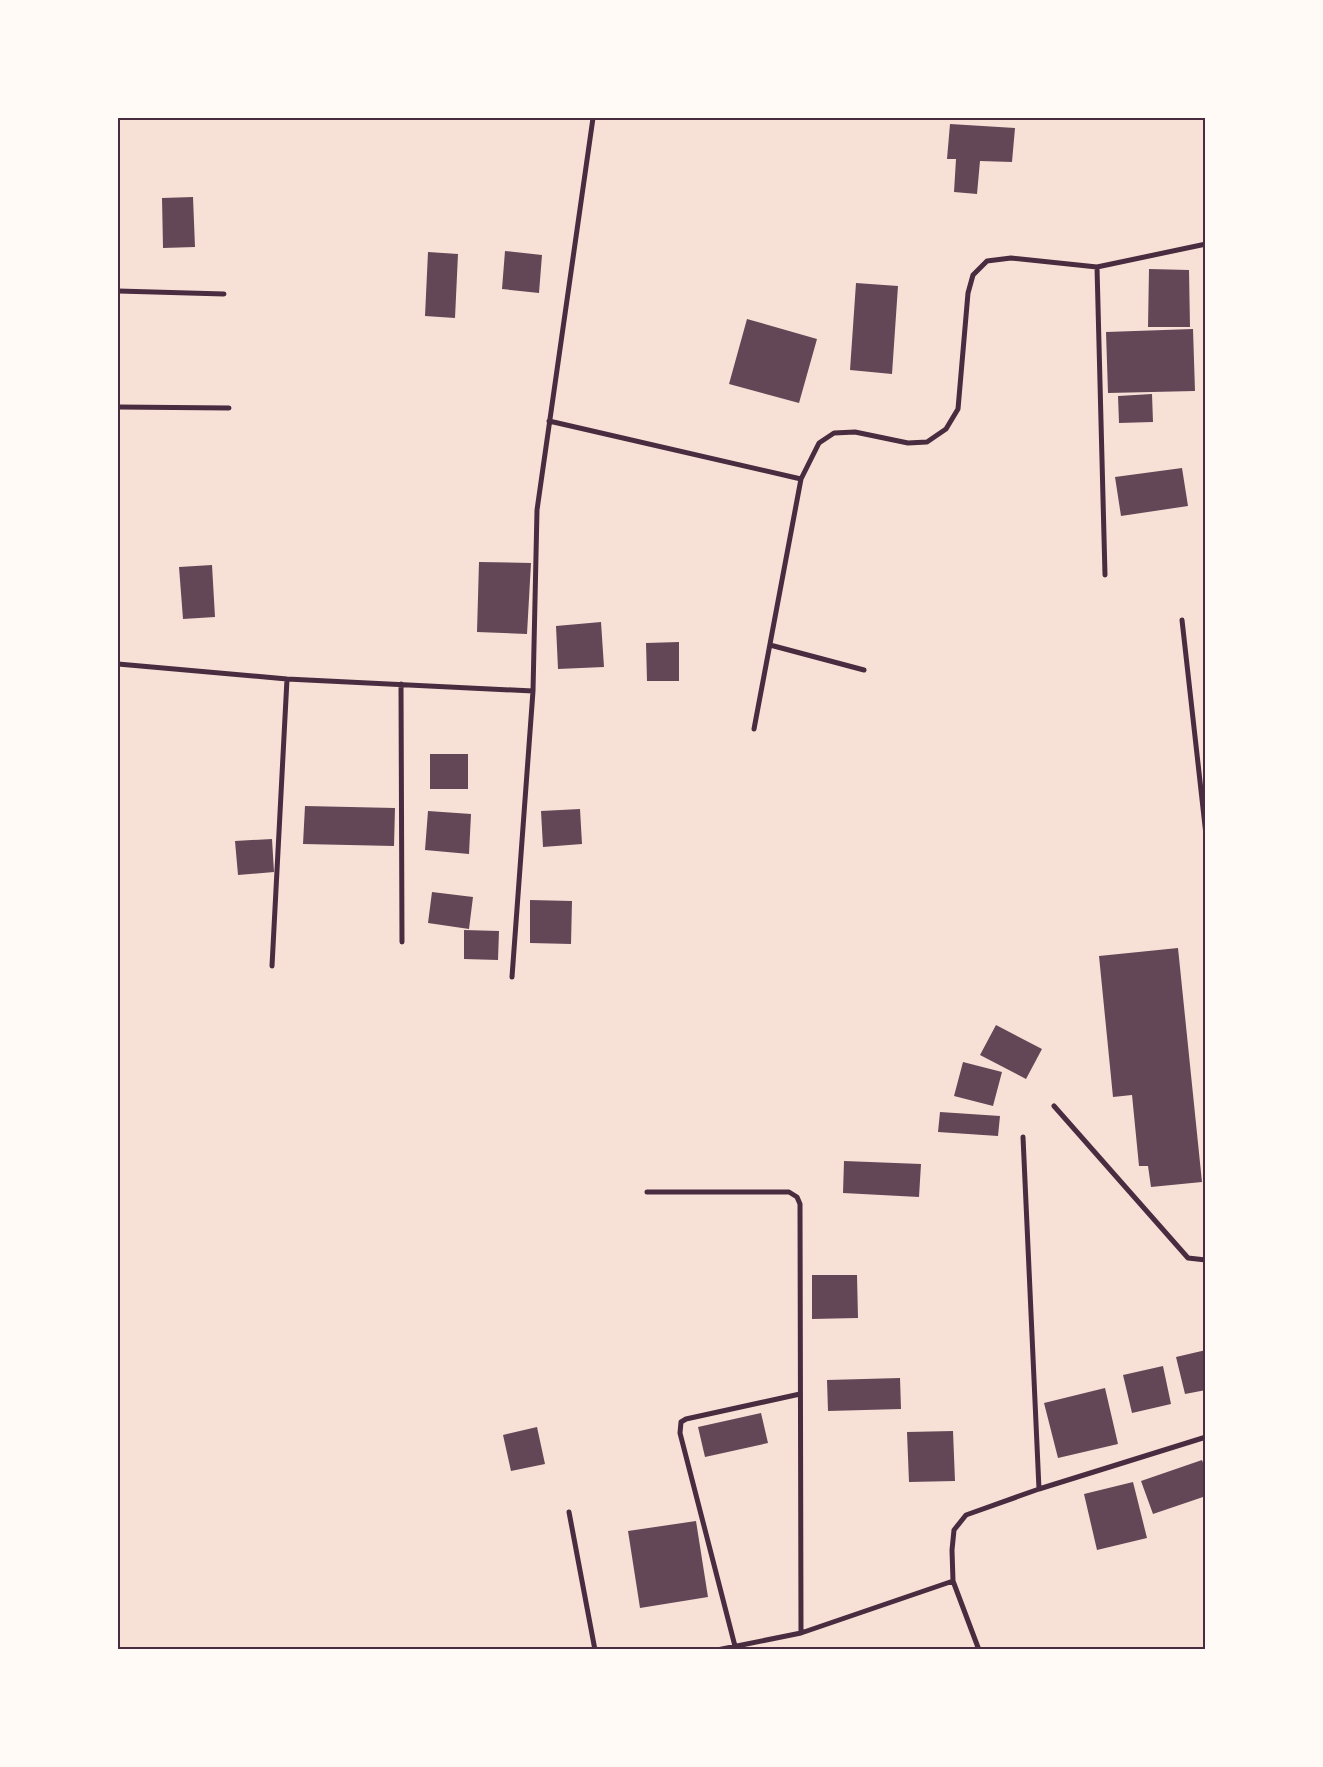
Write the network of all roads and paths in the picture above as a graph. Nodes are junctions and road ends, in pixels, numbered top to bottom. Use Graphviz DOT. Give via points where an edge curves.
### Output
graph roads {
  1 [pos="593,118"];
  2 [pos="1206,244"];
  3 [pos="1097,267"];
  4 [pos="118,291"];
  5 [pos="224,294"];
  6 [pos="118,407"];
  7 [pos="229,408"];
  8 [pos="549,421"];
  9 [pos="802,479"];
  10 [pos="1105,576"];
  11 [pos="1182,620"];
  12 [pos="770,645"];
  13 [pos="118,664"];
  14 [pos="864,670"];
  15 [pos="287,679"];
  16 [pos="401,684"];
  17 [pos="533,691"];
  18 [pos="754,728"];
  19 [pos="1206,835"];
  20 [pos="402,942"];
  21 [pos="272,966"];
  22 [pos="512,977"];
  23 [pos="1054,1106"];
  24 [pos="1023,1137"];
  25 [pos="647,1192"];
  26 [pos="1206,1260"];
  27 [pos="800,1394"];
  28 [pos="1206,1437"];
  29 [pos="1039,1489"];
  30 [pos="569,1512"];
  31 [pos="953,1581"];
  32 [pos="801,1633"];
  33 [pos="735,1646"];
  34 [pos="595,1650"];
  35 [pos="717,1650"];
  36 [pos="979,1650"];
  1 -- 8 [label="street"];
  2 -- 3 [label="street"];
  3 -- 9 [label="street" via="1011,258 987,261 973,275 968,293 958,409 946,429 928,442 908,443 855,432 834,433 819,443"];
  3 -- 10 [label="street"];
  4 -- 5 [label="street"];
  6 -- 7 [label="street"];
  8 -- 9 [label="street"];
  8 -- 17 [label="street" via="537,510"];
  9 -- 12 [label="street"];
  11 -- 19 [label="street"];
  12 -- 14 [label="street"];
  12 -- 18 [label="street"];
  13 -- 15 [label="street"];
  15 -- 16 [label="street"];
  15 -- 21 [label="street"];
  16 -- 17 [label="street"];
  16 -- 20 [label="street"];
  17 -- 22 [label="street"];
  23 -- 26 [label="street" via="1188,1258"];
  24 -- 29 [label="street"];
  25 -- 27 [label="street" via="789,1192 797,1197 800,1204"];
  27 -- 32 [label="street"];
  27 -- 33 [label="street" via="680,1422 680,1433"];
  28 -- 29 [label="street"];
  29 -- 31 [label="street" via="966,1515 954,1530"];
  30 -- 34 [label="street"];
  31 -- 32 [label="street"];
  31 -- 36 [label="street"];
  32 -- 33 [label="street"];
  33 -- 35 [label="street"];
}
